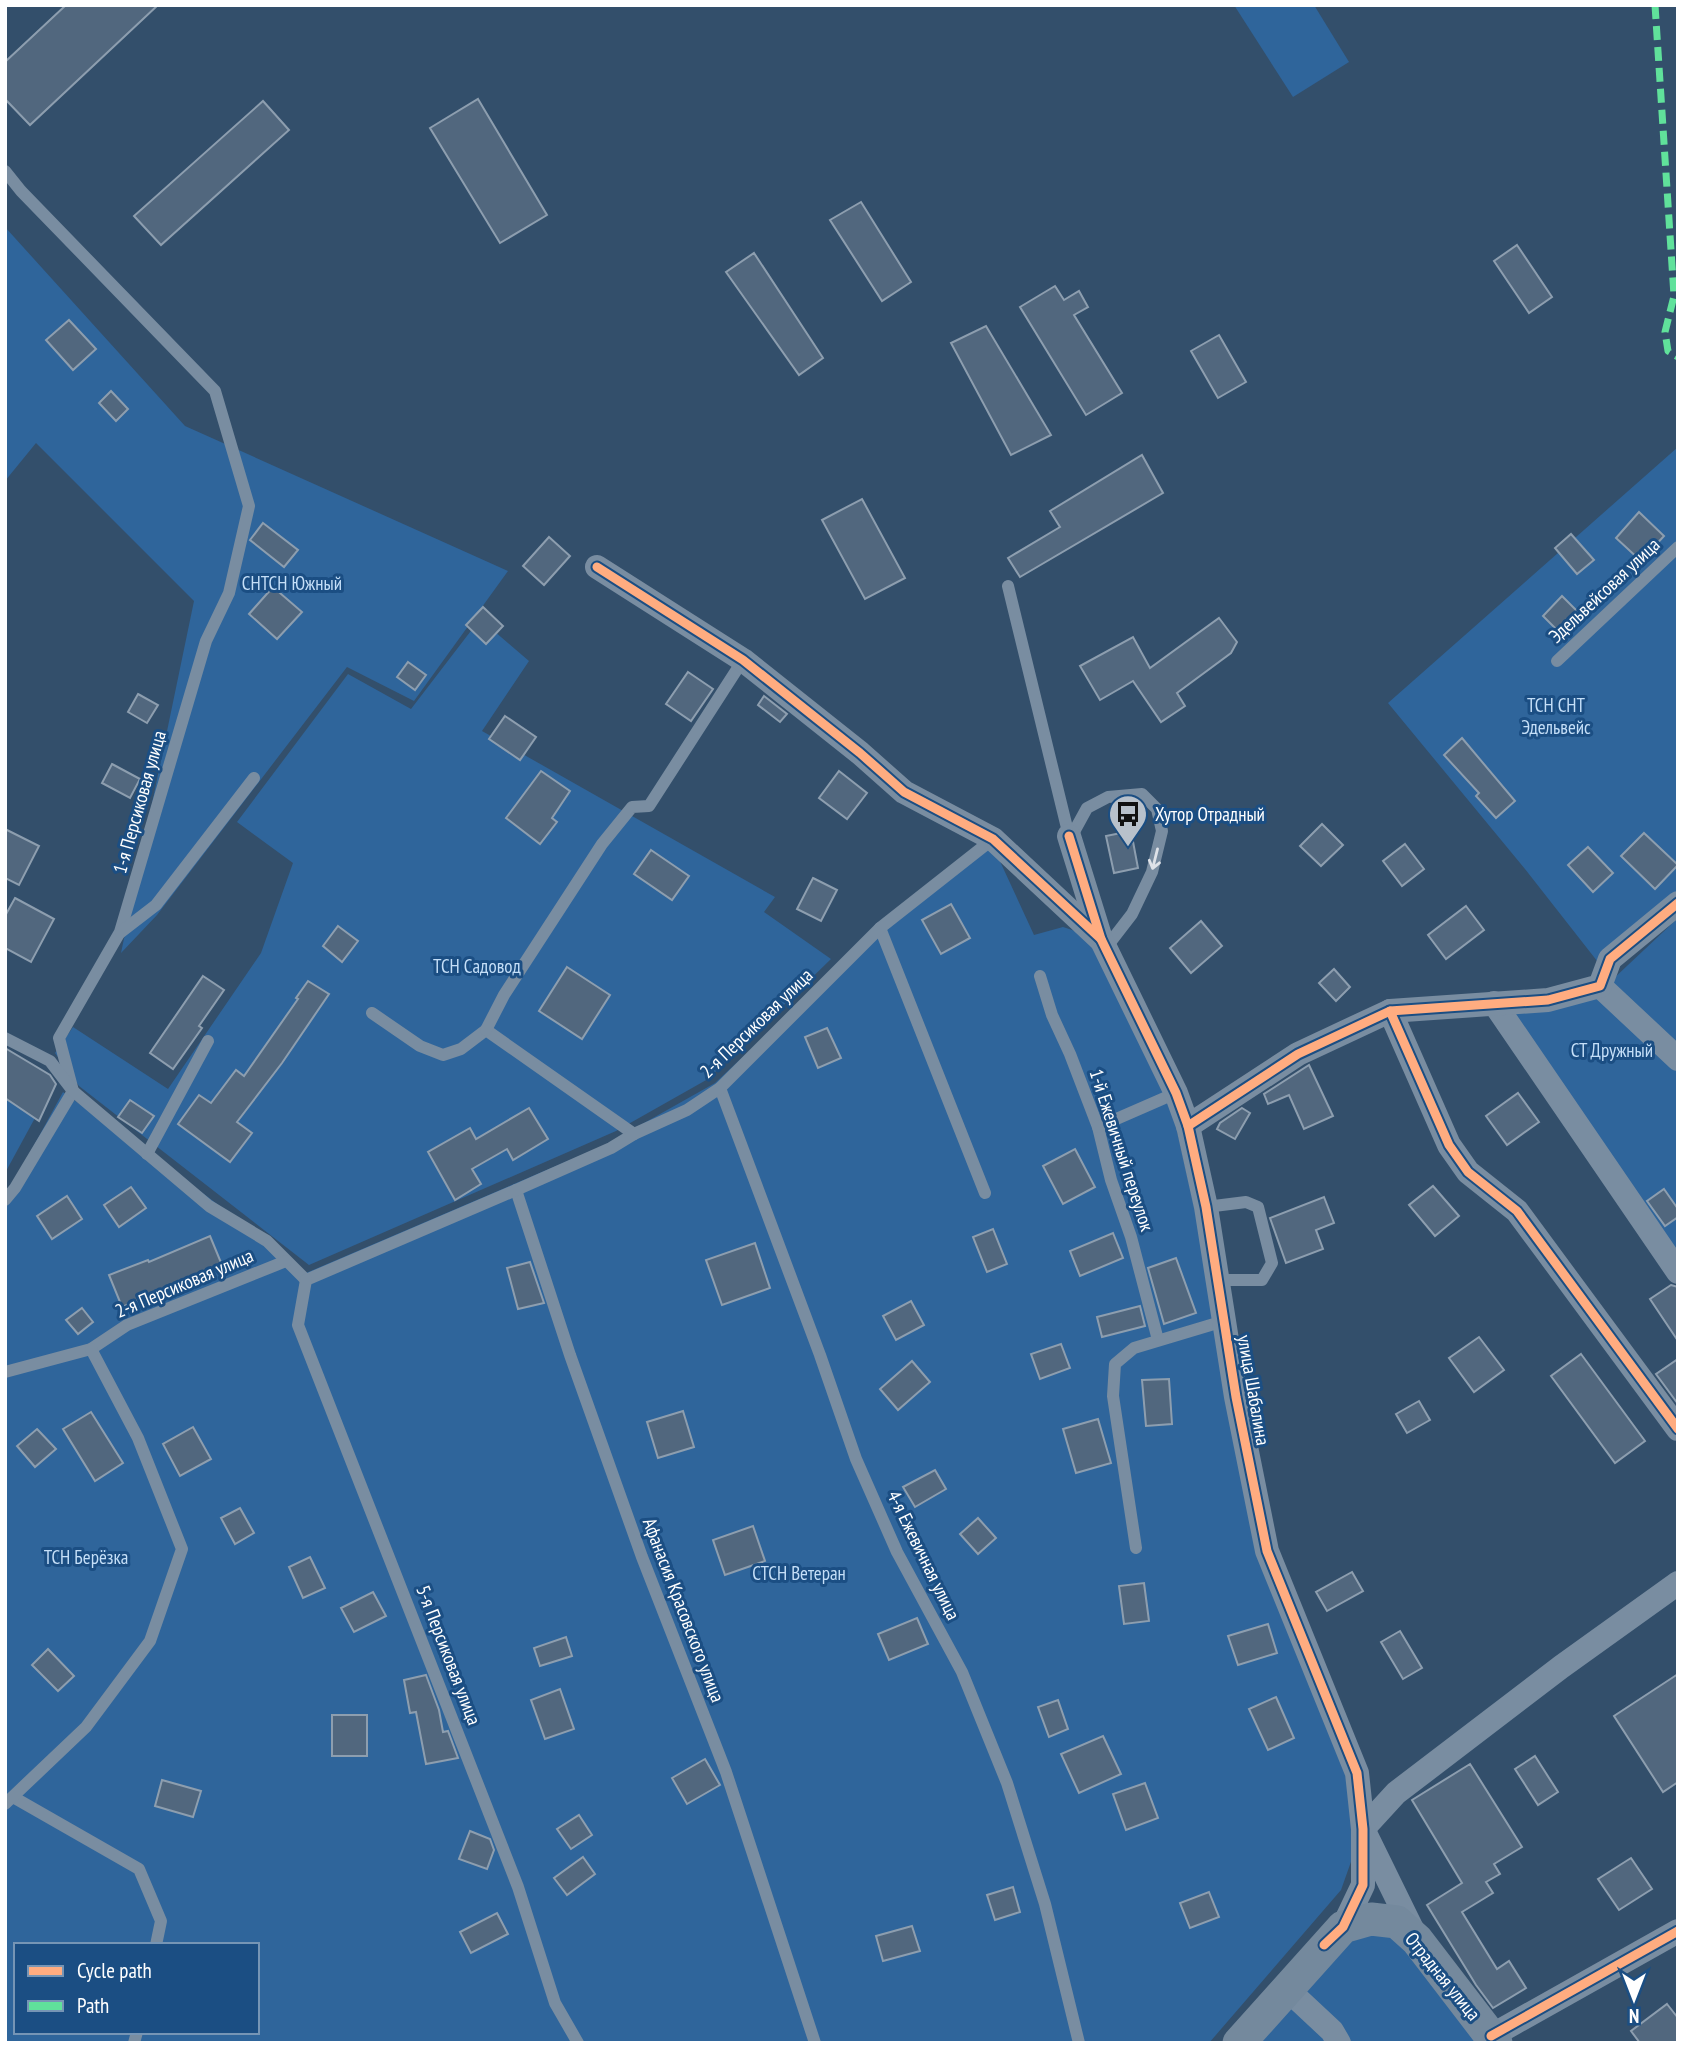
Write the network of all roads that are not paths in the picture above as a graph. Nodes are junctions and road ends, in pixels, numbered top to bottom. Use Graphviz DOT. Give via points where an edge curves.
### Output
graph roads {
  1 [pos="5,171"];
  2 [pos="1678,547"];
  3 [pos="597,567"];
  4 [pos="1009,586"];
  5 [pos="743,660"];
  6 [pos="1557,662"];
  7 [pos="254,778"];
  8 [pos="1069,837"];
  9 [pos="993,839"];
  10 [pos="1678,902"];
  11 [pos="880,928"];
  12 [pos="120,932"];
  13 [pos="1103,944"];
  14 [pos="1040,976"];
  15 [pos="1600,986"];
  16 [pos="1494,1003"];
  17 [pos="1390,1011"];
  18 [pos="372,1013"];
  19 [pos="486,1030"];
  20 [pos="5,1038"];
  21 [pos="208,1041"];
  22 [pos="1678,1059"];
  23 [pos="720,1088"];
  24 [pos="73,1091"];
  25 [pos="1176,1093"];
  26 [pos="1188,1126"];
  27 [pos="1098,1127"];
  28 [pos="634,1134"];
  29 [pos="148,1154"];
  30 [pos="516,1191"];
  31 [pos="985,1194"];
  32 [pos="5,1200"];
  33 [pos="1206,1207"];
  34 [pos="286,1261"];
  35 [pos="1678,1272"];
  36 [pos="306,1280"];
  37 [pos="1219,1280"];
  38 [pos="1224,1321"];
  39 [pos="1158,1340"];
  40 [pos="91,1349"];
  41 [pos="5,1372"];
  42 [pos="1678,1429"];
  43 [pos="1136,1548"];
  44 [pos="1678,1583"];
  45 [pos="9,1801"];
  46 [pos="1363,1829"];
  47 [pos="1678,1931"];
  48 [pos="1333,1936"];
  49 [pos="1417,1940"];
  50 [pos="156,1943"];
  51 [pos="1287,1989"];
  52 [pos="1493,2040"];
  53 [pos="578,2043"];
  54 [pos="815,2043"];
  55 [pos="1079,2043"];
  56 [pos="1239,2043"];
  57 [pos="1339,2043"];
  1 -- 12 [label="lane, 1-я Персиковая улица" via="215,391 249,506 229,593 206,641"];
  2 -- 6 [label="lane, Эдельвейсовая улица"];
  3 -- 5 [label="street"];
  4 -- 8 [label="lane"];
  5 -- 9 [label="street" via="904,792"];
  5 -- 19 [label="lane" via="649,806 632,807 602,844"];
  7 -- 12 [label="lane" via="156,905"];
  8 -- 13 [label="street, улица Шабалина"];
  8 -- 13 [label="lane, one-way" via="1087,808 1108,797 1142,794 1157,809 1162,831 1152,872 1132,914"];
  9 -- 11 [label="lane, 2-я Персиковая улица"];
  9 -- 13 [label="street"];
  10 -- 15 [label="street" via="1610,959"];
  11 -- 23 [label="lane, 2-я Персиковая улица"];
  11 -- 31 [label="lane"];
  12 -- 24 [label="lane, 1-я Персиковая улица" via="59,1038"];
  13 -- 25 [label="street, улица Шабалина"];
  14 -- 27 [label="lane, 1-й Ежевичный переулок"];
  15 -- 16 [label="street" via="1548,1000"];
  15 -- 22 [label="street"];
  16 -- 17 [label="street"];
  16 -- 35 [label="street"];
  17 -- 26 [label="street" via="1298,1054"];
  17 -- 42 [label="street" via="1449,1145 1468,1172 1517,1211"];
  18 -- 19 [label="lane" via="420,1046 443,1055 461,1049"];
  19 -- 28 [label="lane"];
  20 -- 24 [label="lane" via="50,1061"];
  21 -- 29 [label="lane"];
  23 -- 28 [label="lane, 2-я Персиковая улица" via="687,1110"];
  23 -- 55 [label="lane, 4-я Ежевичная улица" via="856,1459 897,1552 962,1672 1007,1783 1045,1904"];
  24 -- 29 [label="lane"];
  24 -- 32 [label="lane"];
  25 -- 26 [label="street, улица Шабалина"];
  25 -- 27 [label="lane"];
  26 -- 33 [label="street, улица Шабалина"];
  27 -- 39 [label="lane, 1-й Ежевичный переулок"];
  28 -- 30 [label="lane, 2-я Персиковая улица"];
  29 -- 34 [label="lane" via="209,1206 267,1241"];
  30 -- 36 [label="lane, 2-я Персиковая улица"];
  30 -- 54 [label="lane, Афанасия Красовского улица" via="642,1557 726,1772"];
  33 -- 37 [label="street, улица Шабалина"];
  33 -- 37 [label="lane" via="1246,1202 1258,1207 1272,1263 1262,1280"];
  34 -- 36 [label="lane"];
  34 -- 40 [label="lane, 2-я Персиковая улица" via="127,1325"];
  36 -- 53 [label="lane, 5-я Персиковая улица" via="298,1325 518,1887 555,2003"];
  37 -- 38 [label="street, улица Шабалина"];
  38 -- 39 [label="lane"];
  38 -- 46 [label="street, улица Шабалина" via="1267,1551 1357,1773"];
  39 -- 43 [label="lane" via="1133,1348 1115,1364 1113,1396"];
  40 -- 41 [label="lane, 2-я Персиковая улица"];
  40 -- 45 [label="lane" via="138,1438 182,1549 150,1641 86,1727"];
  44 -- 46 [label="street" via="1396,1793"];
  45 -- 50 [label="lane" via="139,1868 161,1921"];
  46 -- 48 [label="street, улица Шабалина" via="1363,1885"];
  46 -- 49 [label="street"];
  47 -- 52 [label="street"];
  48 -- 49 [label="main road, Отрадная улица" via="1371,1919 1397,1922"];
  48 -- 51 [label="main road, улица Шабалина"];
  49 -- 52 [label="main road, Отрадная улица"];
  51 -- 56 [label="main road, улица Шабалина"];
  51 -- 57 [label="street"];
}
